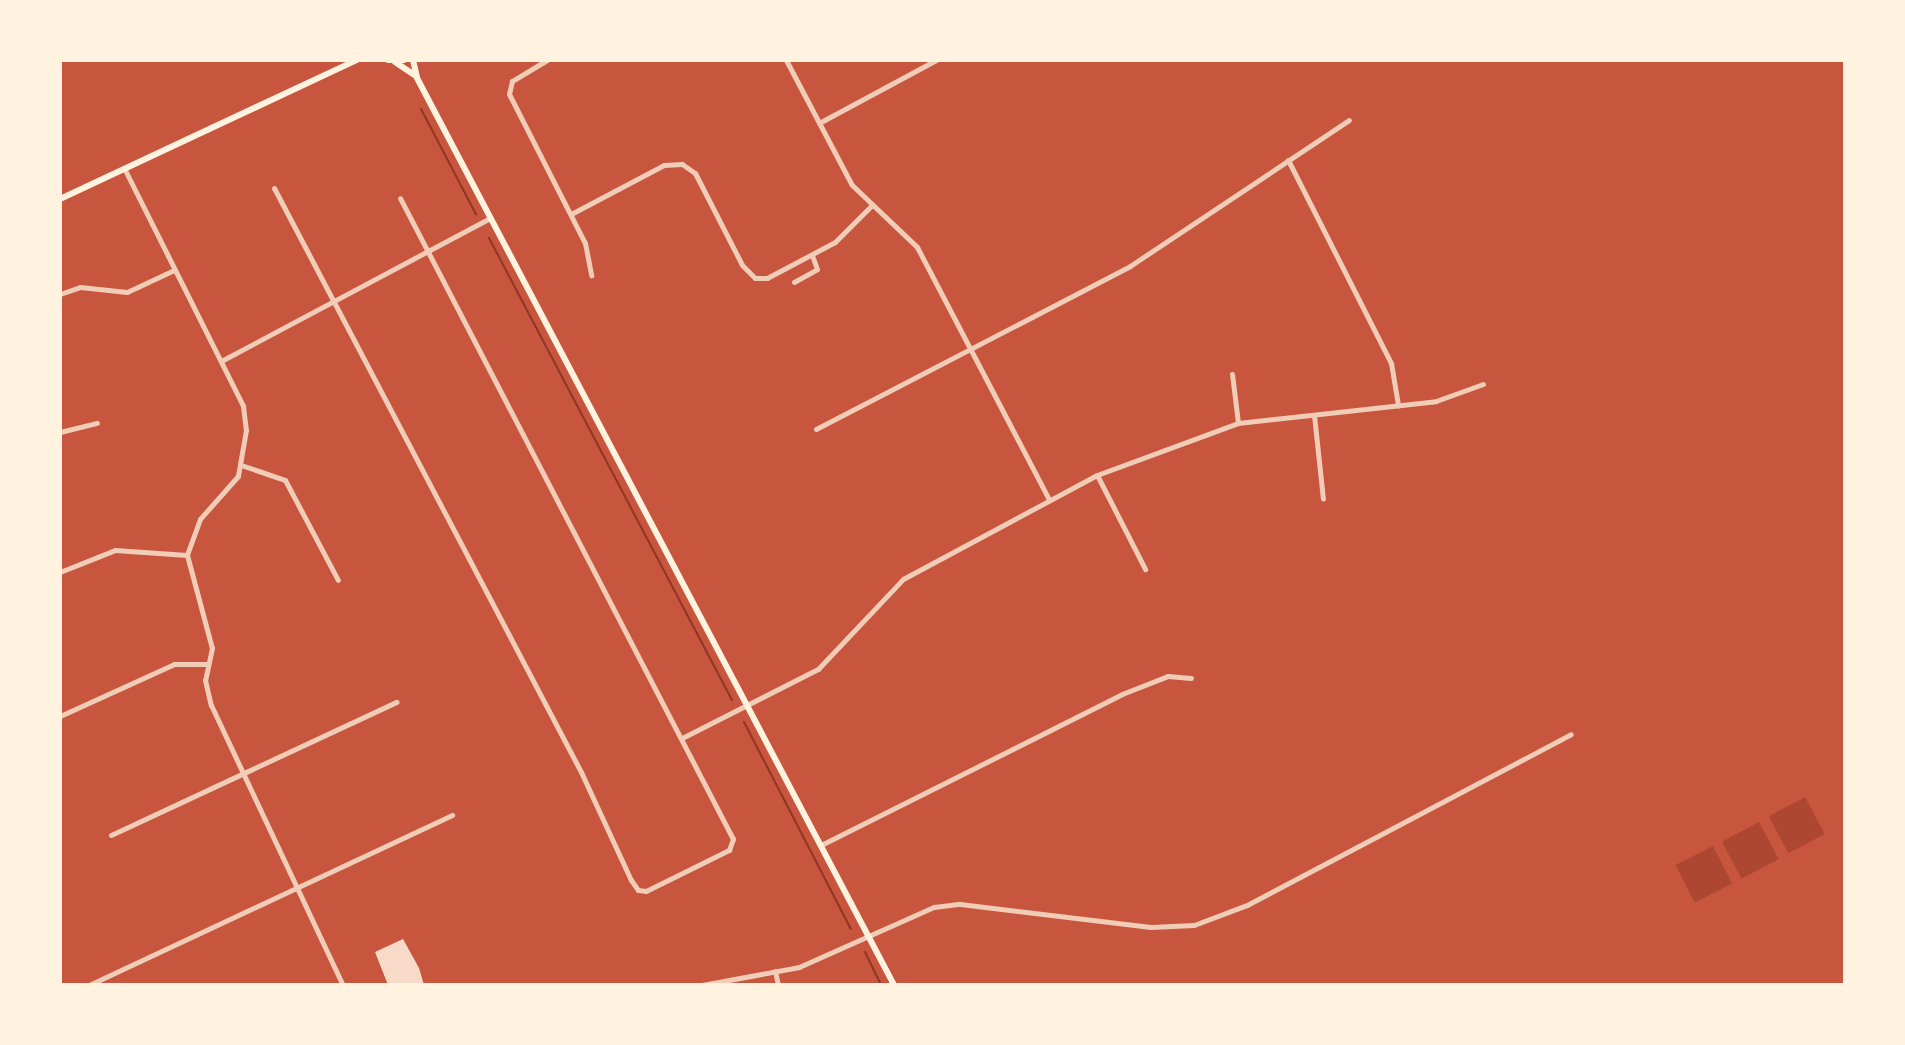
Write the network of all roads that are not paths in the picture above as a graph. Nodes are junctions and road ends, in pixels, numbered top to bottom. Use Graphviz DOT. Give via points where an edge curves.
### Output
graph roads {
  1 [pos="357,60"];
  2 [pos="404,60"];
  3 [pos="413,60"];
  4 [pos="547,60"];
  5 [pos="786,60"];
  6 [pos="936,60"];
  7 [pos="392,61"];
  8 [pos="417,78"];
  9 [pos="1349,120"];
  10 [pos="819,123"];
  11 [pos="1288,160"];
  12 [pos="125,170"];
  13 [pos="274,188"];
  14 [pos="400,198"];
  15 [pos="60,199"];
  16 [pos="872,205"];
  17 [pos="571,214"];
  18 [pos="491,217"];
  19 [pos="429,252"];
  20 [pos="812,255"];
  21 [pos="174,270"];
  22 [pos="591,275"];
  23 [pos="794,282"];
  24 [pos="60,294"];
  25 [pos="331,302"];
  26 [pos="970,349"];
  27 [pos="223,360"];
  28 [pos="1232,374"];
  29 [pos="1483,384"];
  30 [pos="1398,405"];
  31 [pos="1314,415"];
  32 [pos="97,423"];
  33 [pos="1238,423"];
  34 [pos="816,429"];
  35 [pos="60,432"];
  36 [pos="241,465"];
  37 [pos="1097,475"];
  38 [pos="1049,499"];
  39 [pos="1323,499"];
  40 [pos="187,555"];
  41 [pos="1145,569"];
  42 [pos="60,572"];
  43 [pos="338,580"];
  44 [pos="208,664"];
  45 [pos="1191,678"];
  46 [pos="396,702"];
  47 [pos="747,704"];
  48 [pos="60,716"];
  49 [pos="1571,734"];
  50 [pos="682,738"];
  51 [pos="242,776"];
  52 [pos="452,815"];
  53 [pos="111,835"];
  54 [pos="821,845"];
  55 [pos="296,884"];
  56 [pos="869,938"];
  57 [pos="775,971"];
  58 [pos="89,985"];
  59 [pos="343,985"];
  60 [pos="702,985"];
  61 [pos="778,985"];
  62 [pos="894,985"];
  1 -- 12 [label="main road"];
  2 -- 7 [label="main road"];
  3 -- 8 [label="main road"];
  4 -- 17 [label="street" via="508,87"];
  5 -- 10 [label="street"];
  6 -- 10 [label="street"];
  7 -- 8 [label="main road"];
  8 -- 18 [label="main road"];
  9 -- 11 [label="street"];
  10 -- 16 [label="street" via="852,185"];
  11 -- 26 [label="street" via="1151,253"];
  11 -- 30 [label="street" via="1391,363"];
  12 -- 15 [label="main road"];
  12 -- 21 [label="street"];
  13 -- 25 [label="street"];
  14 -- 19 [label="street"];
  16 -- 20 [label="street" via="851,232"];
  16 -- 26 [label="street" via="910,238"];
  17 -- 20 [label="street" via="664,165 682,164 695,173 742,265 755,278 767,278"];
  17 -- 22 [label="street" via="585,243"];
  18 -- 19 [label="street"];
  18 -- 47 [label="main road"];
  19 -- 25 [label="street"];
  19 -- 50 [label="street"];
  20 -- 23 [label="street" via="817,269"];
  21 -- 24 [label="street" via="127,292 80,287"];
  21 -- 27 [label="street"];
  25 -- 27 [label="street"];
  25 -- 50 [label="street" via="638,890 655,887 729,850 733,839"];
  26 -- 34 [label="street"];
  26 -- 38 [label="street"];
  27 -- 36 [label="street" via="243,406"];
  28 -- 33 [label="street"];
  29 -- 30 [label="street" via="1450,398"];
  30 -- 31 [label="street"];
  31 -- 33 [label="street"];
  31 -- 39 [label="street"];
  32 -- 35 [label="street"];
  33 -- 37 [label="street"];
  36 -- 40 [label="street" via="223,499 200,519"];
  36 -- 43 [label="street" via="285,480"];
  37 -- 38 [label="street"];
  37 -- 41 [label="street"];
  38 -- 47 [label="street" via="903,579 818,669"];
  40 -- 42 [label="street" via="115,550"];
  40 -- 44 [label="street" via="212,648"];
  44 -- 48 [label="street" via="174,664"];
  44 -- 51 [label="street" via="205,680 211,705"];
  45 -- 54 [label="street" via="1168,676 1122,694"];
  46 -- 51 [label="street"];
  47 -- 50 [label="street"];
  47 -- 54 [label="main road"];
  49 -- 56 [label="street" via="1247,905 1194,925 1151,927 960,904 934,907"];
  51 -- 53 [label="street"];
  51 -- 55 [label="street"];
  52 -- 55 [label="street"];
  54 -- 56 [label="main road"];
  55 -- 58 [label="street"];
  55 -- 59 [label="street"];
  56 -- 57 [label="street" via="830,957"];
  56 -- 62 [label="main road"];
  57 -- 60 [label="street"];
  57 -- 61 [label="street"];
}
